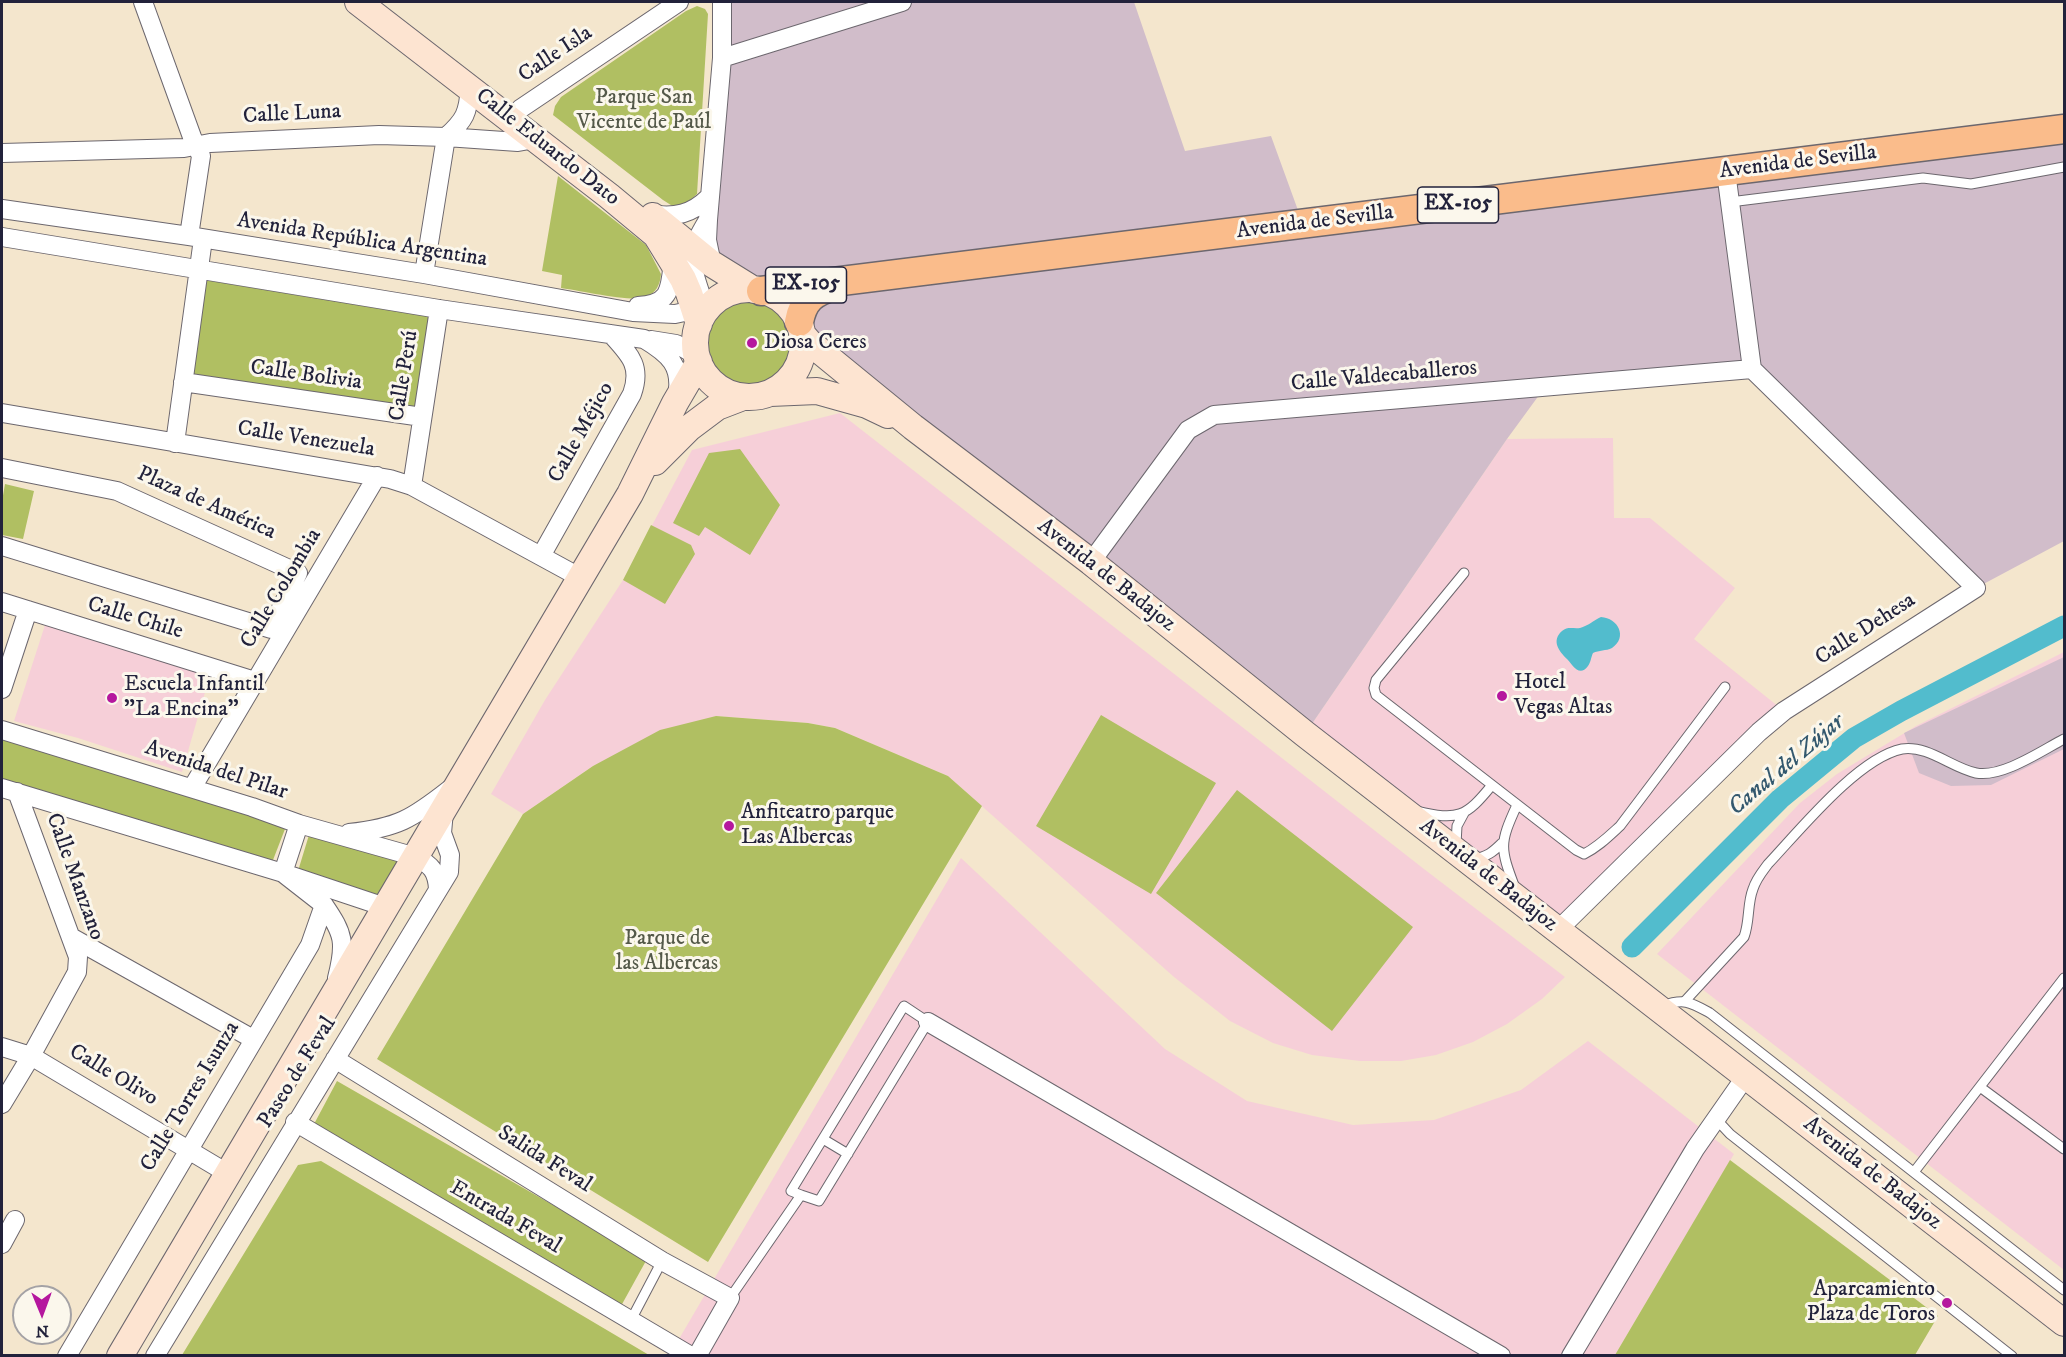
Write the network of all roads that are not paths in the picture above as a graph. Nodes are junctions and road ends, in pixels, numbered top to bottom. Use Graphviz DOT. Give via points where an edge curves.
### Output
graph roads {
  1 [pos="143,2"];
  2 [pos="358,2"];
  3 [pos="380,2"];
  4 [pos="722,2"];
  5 [pos="903,2"];
  6 [pos="670,4"];
  7 [pos="722,58"];
  8 [pos="470,88"];
  9 [pos="520,110"];
  10 [pos="2064,129"];
  11 [pos="446,137"];
  12 [pos="535,139"];
  13 [pos="198,146"];
  14 [pos="2,153"];
  15 [pos="2064,167"];
  16 [pos="1726,172"];
  17 [pos="709,197"];
  18 [pos="1730,202"];
  19 [pos="2,209"];
  20 [pos="650,214"];
  21 [pos="2,237"];
  22 [pos="196,238"];
  23 [pos="692,258"];
  24 [pos="198,269"];
  25 [pos="424,274"];
  26 [pos="852,280"];
  27 [pos="758,290"];
  28 [pos="603,306"];
  29 [pos="439,309"];
  30 [pos="703,311"];
  31 [pos="800,328"];
  32 [pos="611,334"];
  33 [pos="644,339"];
  34 [pos="698,359"];
  35 [pos="1752,369"];
  36 [pos="183,382"];
  37 [pos="769,393"];
  38 [pos="743,397"];
  39 [pos="675,403"];
  40 [pos="2,413"];
  41 [pos="422,417"];
  42 [pos="913,427"];
  43 [pos="175,443"];
  44 [pos="2,468"];
  45 [pos="377,476"];
  46 [pos="637,483"];
  47 [pos="412,486"];
  48 [pos="2,546"];
  49 [pos="541,556"];
  50 [pos="1090,562"];
  51 [pos="1464,573"];
  52 [pos="581,578"];
  53 [pos="2,602"];
  54 [pos="28,610"];
  55 [pos="255,681"];
  56 [pos="1725,687"];
  57 [pos="2,689"];
  58 [pos="2,730"];
  59 [pos="2064,739"];
  60 [pos="459,783"];
  61 [pos="1492,785"];
  62 [pos="192,788"];
  63 [pos="9,790"];
  64 [pos="1518,805"];
  65 [pos="1399,807"];
  66 [pos="444,808"];
  67 [pos="1464,813"];
  68 [pos="299,824"];
  69 [pos="341,834"];
  70 [pos="1502,843"];
  71 [pos="1460,854"];
  72 [pos="416,856"];
  73 [pos="283,873"];
  74 [pos="438,889"];
  75 [pos="1521,901"];
  76 [pos="324,905"];
  77 [pos="385,907"];
  78 [pos="1558,930"];
  79 [pos="71,937"];
  80 [pos="2064,978"];
  81 [pos="331,998"];
  82 [pos="1685,1001"];
  83 [pos="1658,1008"];
  84 [pos="928,1022"];
  85 [pos="254,1039"];
  86 [pos="2,1047"];
  87 [pos="31,1056"];
  88 [pos="335,1059"];
  89 [pos="1746,1076"];
  90 [pos="1980,1087"];
  91 [pos="2,1104"];
  92 [pos="1716,1119"];
  93 [pos="295,1122"];
  94 [pos="823,1139"];
  95 [pos="188,1149"];
  96 [pos="2064,1149"];
  97 [pos="848,1154"];
  98 [pos="1914,1172"];
  99 [pos="227,1173"];
  100 [pos="801,1195"];
  101 [pos="15,1220"];
  102 [pos="2,1244"];
  103 [pos="662,1261"];
  104 [pos="2064,1290"];
  105 [pos="730,1298"];
  106 [pos="631,1320"];
  107 [pos="2064,1323"];
  108 [pos="67,1356"];
  109 [pos="120,1356"];
  110 [pos="155,1356"];
  111 [pos="691,1356"];
  112 [pos="697,1356"];
  113 [pos="1501,1356"];
  114 [pos="1571,1356"];
  115 [pos="2012,1356"];
  1 -- 13 [label="street"];
  2 -- 8 [label="main road, Calle Eduardo Dato"];
  3 -- 9 [label="main road, Calle Eduardo Dato"];
  4 -- 7 [label="street"];
  5 -- 7 [label="street"];
  6 -- 9 [label="street, Calle Isla"];
  7 -- 17 [label="street"];
  8 -- 11 [label="street" via="467,113"];
  8 -- 12 [label="main road, Calle Eduardo Dato"];
  9 -- 20 [label="main road, Calle Eduardo Dato"];
  10 -- 16 [label="main road, Avenida de Sevilla / EX-105"];
  11 -- 12 [label="street, Calle Luna" via="518,142"];
  11 -- 13 [label="street, Calle Luna" via="379,135"];
  11 -- 25 [label="street"];
  12 -- 23 [label="main road, Calle Eduardo Dato" via="656,235"];
  13 -- 14 [label="street, Calle Luna"];
  13 -- 22 [label="street" via="201,156"];
  15 -- 18 [label="lane" via="1971,184 1923,178"];
  16 -- 18 [label="street"];
  16 -- 26 [label="main road, Avenida de Sevilla / EX-105"];
  17 -- 20 [label="street" via="682,214"];
  17 -- 23 [label="street" via="707,240"];
  18 -- 35 [label="street"];
  19 -- 22 [label="street, Avenida República Argentina"];
  20 -- 23 [label="main road, Calle Eduardo Dato"];
  21 -- 24 [label="street"];
  22 -- 24 [label="street"];
  22 -- 25 [label="street, Avenida República Argentina"];
  23 -- 27 [label="main road, Calle Eduardo Dato"];
  23 -- 28 [label="street" via="660,302"];
  23 -- 30 [label="main road, Calle Eduardo Dato" via="689,293"];
  24 -- 29 [label="street"];
  24 -- 36 [label="street"];
  25 -- 28 [label="street, Avenida República Argentina"];
  26 -- 27 [label="main road, Avenida de Sevilla / EX-105"];
  26 -- 31 [label="main road, Avenida de Sevilla / EX-105" via="820,290 802,308"];
  27 -- 30 [label="main road" via="728,294"];
  27 -- 31 [label="main road" via="790,308"];
  28 -- 30 [label="street, Avenida República Argentina" via="651,314"];
  29 -- 32 [label="street"];
  29 -- 41 [label="street, Calle Perú"];
  30 -- 34 [label="main road" via="695,337"];
  31 -- 37 [label="main road" via="800,361 793,375"];
  31 -- 42 [label="main road" via="809,342"];
  32 -- 33 [label="street"];
  32 -- 49 [label="street, Calle Méjico" via="634,364 636,383"];
  33 -- 34 [label="street" via="676,344"];
  33 -- 39 [label="street" via="661,349 677,369"];
  34 -- 38 [label="main road" via="713,384"];
  34 -- 39 [label="main road"];
  35 -- 50 [label="street, Calle Valdecaballeros" via="1214,416 1188,430"];
  35 -- 78 [label="street, Calle Dehesa" via="1976,588 1776,718"];
  36 -- 41 [label="street, Calle Bolivia"];
  36 -- 43 [label="street"];
  37 -- 38 [label="main road"];
  37 -- 42 [label="main road" via="817,391 867,405"];
  38 -- 46 [label="main road" via="717,407 689,428"];
  39 -- 46 [label="main road"];
  40 -- 43 [label="street, Calle Venezuela"];
  41 -- 47 [label="street, Calle Perú"];
  42 -- 50 [label="main road, Avenida de Badajoz"];
  43 -- 45 [label="street, Calle Venezuela"];
  44 -- 48 [label="street, Plaza de América" via="117,490 298,573 271,629"];
  45 -- 47 [label="street, Calle Venezuela"];
  45 -- 55 [label="street, Calle Colombia"];
  46 -- 52 [label="main road"];
  47 -- 49 [label="street, Calle Venezuela"];
  49 -- 52 [label="street, Calle Venezuela"];
  50 -- 65 [label="main road, Avenida de Badajoz"];
  51 -- 61 [label="lane" via="1376,680 1374,688 1376,695"];
  52 -- 60 [label="main road"];
  53 -- 54 [label="street, Calle Chile"];
  54 -- 55 [label="street, Calle Chile"];
  54 -- 57 [label="street"];
  55 -- 62 [label="street, Calle Colombia"];
  56 -- 64 [label="lane" via="1620,826 1593,849 1584,854 1576,850"];
  58 -- 62 [label="street, Avenida del Pilar"];
  59 -- 82 [label="lane" via="2010,768 1993,772 1976,773 1918,750 1905,749 1874,761 1851,778 1768,864 1752,891 1744,937"];
  60 -- 66 [label="main road"];
  60 -- 69 [label="street" via="403,822 379,830"];
  61 -- 64 [label="lane"];
  61 -- 67 [label="lane"];
  62 -- 68 [label="street, Avenida del Pilar"];
  63 -- 73 [label="street"];
  63 -- 79 [label="street, Calle Manzano"];
  64 -- 70 [label="lane"];
  65 -- 67 [label="lane" via="1435,815"];
  65 -- 71 [label="main road, Avenida de Badajoz"];
  66 -- 72 [label="main road"];
  66 -- 74 [label="street, Paseo de Feval" via="442,833 450,855 449,872"];
  67 -- 71 [label="lane" via="1455,834"];
  68 -- 69 [label="street, Avenida del Pilar"];
  68 -- 73 [label="street"];
  69 -- 72 [label="street, Avenida del Pilar"];
  70 -- 71 [label="lane" via="1484,858"];
  70 -- 75 [label="lane" via="1503,856"];
  71 -- 75 [label="main road, Avenida de Badajoz"];
  72 -- 74 [label="street" via="437,874"];
  72 -- 77 [label="main road"];
  73 -- 76 [label="street"];
  73 -- 77 [label="street"];
  74 -- 88 [label="street, Paseo de Feval"];
  75 -- 78 [label="main road, Avenida de Badajoz"];
  76 -- 81 [label="street" via="340,927 343,953"];
  76 -- 85 [label="street, Calle Torres Isunza" via="310,945"];
  77 -- 81 [label="main road"];
  78 -- 83 [label="main road, Avenida de Badajoz"];
  79 -- 85 [label="street"];
  79 -- 87 [label="street, Calle Manzano" via="78,957 76,972"];
  80 -- 90 [label="lane"];
  81 -- 99 [label="main road"];
  82 -- 83 [label="lane"];
  82 -- 98 [label="lane" via="1710,1013"];
  83 -- 89 [label="main road, Avenida de Badajoz"];
  84 -- 94 [label="lane" via="904,1006"];
  84 -- 97 [label="lane"];
  84 -- 113 [label="street"];
  85 -- 95 [label="street, Calle Torres Isunza"];
  86 -- 87 [label="street, Calle Olivo"];
  87 -- 91 [label="street, Calle Manzano"];
  87 -- 95 [label="street, Calle Olivo"];
  88 -- 93 [label="street, Paseo de Feval"];
  88 -- 103 [label="street, Salida Feval"];
  89 -- 92 [label="street"];
  89 -- 107 [label="main road, Avenida de Badajoz"];
  90 -- 96 [label="lane"];
  90 -- 98 [label="lane"];
  92 -- 114 [label="street"];
  92 -- 115 [label="lane"];
  93 -- 106 [label="street, Entrada Feval"];
  93 -- 110 [label="street, Paseo de Feval"];
  94 -- 97 [label="lane"];
  94 -- 100 [label="lane" via="791,1191"];
  95 -- 99 [label="street, Calle Olivo"];
  95 -- 108 [label="street, Calle Torres Isunza"];
  97 -- 100 [label="lane" via="819,1201"];
  98 -- 104 [label="lane"];
  99 -- 109 [label="main road"];
  100 -- 105 [label="lane"];
  101 -- 102 [label="street"];
  103 -- 105 [label="street, Salida Feval"];
  103 -- 106 [label="lane"];
  105 -- 112 [label="street"];
  106 -- 111 [label="street, Entrada Feval"];
}
